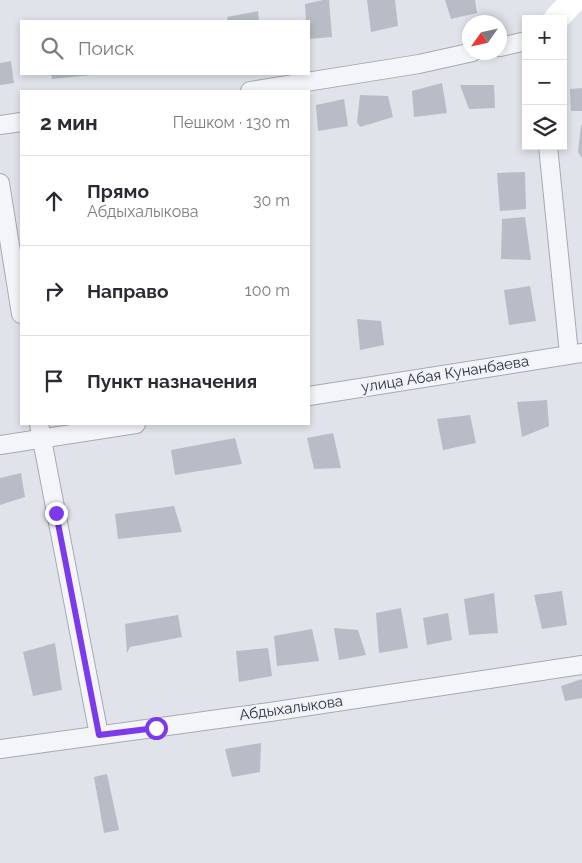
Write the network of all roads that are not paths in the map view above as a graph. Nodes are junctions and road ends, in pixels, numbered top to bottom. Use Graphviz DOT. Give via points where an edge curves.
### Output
graph roads {
  1 [pos="574,0"];
  2 [pos="560,15"];
  3 [pos="522,42"];
  4 [pos="507,45"];
  5 [pos="462,54"];
  6 [pos="256,90"];
  7 [pos="20,122"];
  8 [pos="0,125"];
  9 [pos="549,150"];
  10 [pos="0,183"];
  11 [pos="20,308"];
  12 [pos="576,354"];
  13 [pos="310,396"];
  14 [pos="122,425"];
  15 [pos="40,431"];
  16 [pos="0,445"];
  17 [pos="582,665"];
  18 [pos="99,735"];
  19 [pos="0,749"];
  1 -- 2 [label="street"];
  3 -- 4 [label="street"];
  5 -- 6 [label="street"];
  7 -- 8 [label="street"];
  9 -- 12 [label="street"];
  10 -- 11 [label="street"];
  12 -- 13 [label="street, улица Абая Кунанбаева"];
  14 -- 15 [label="street"];
  15 -- 16 [label="street"];
  15 -- 18 [label="street"];
  17 -- 18 [label="street, Абдыхалыкова"];
  18 -- 19 [label="street, Абдыхалыкова"];
}
